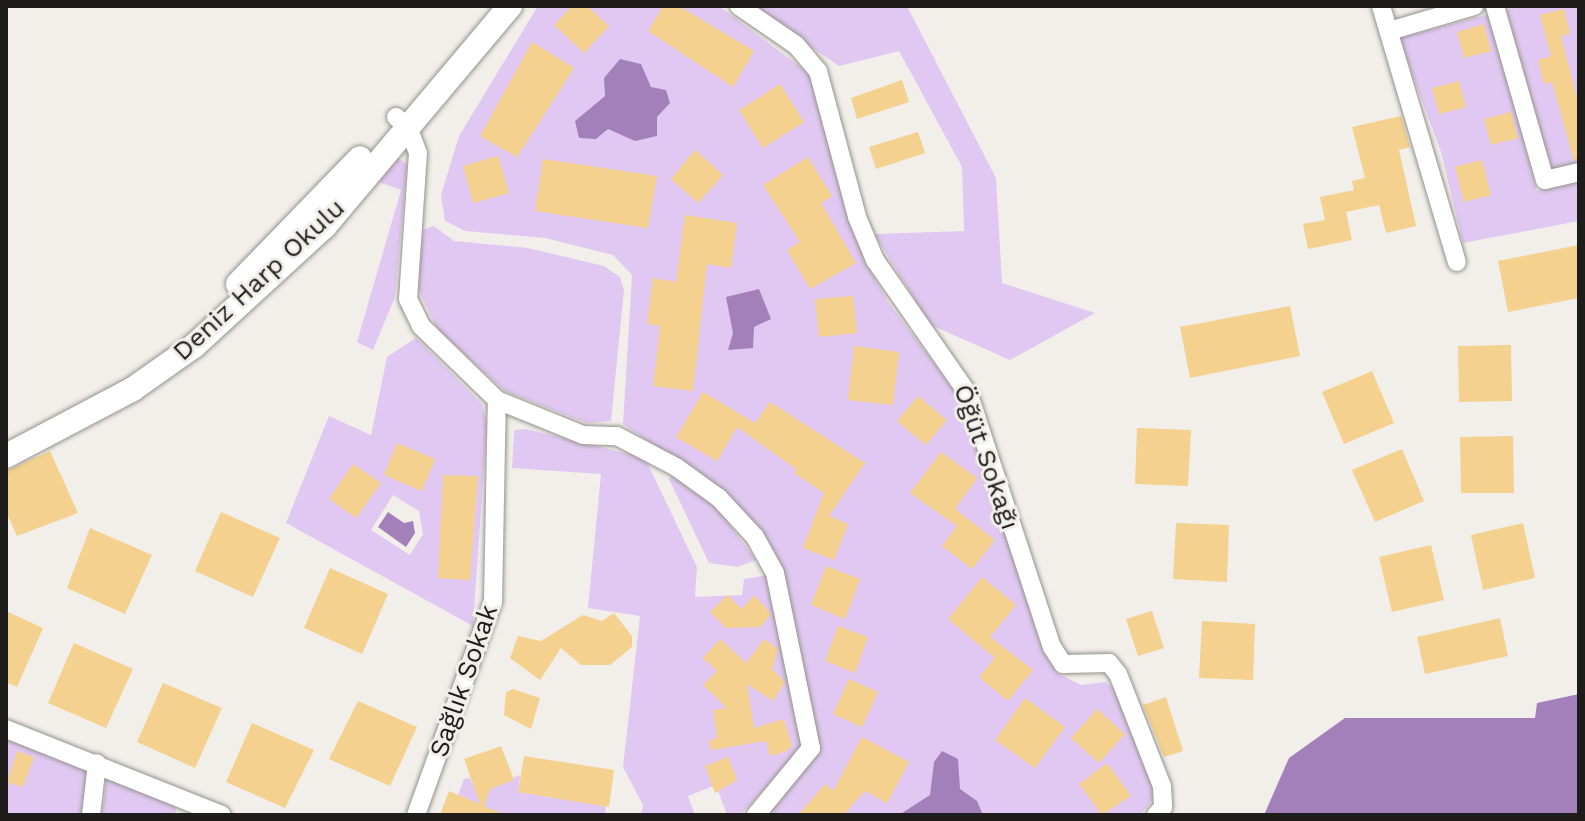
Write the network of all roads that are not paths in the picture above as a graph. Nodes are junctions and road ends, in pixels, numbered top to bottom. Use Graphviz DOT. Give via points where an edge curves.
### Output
graph roads {
  1 [pos="488,6"];
  2 [pos="510,6"];
  3 [pos="739,6"];
  4 [pos="1381,6"];
  5 [pos="1474,6"];
  6 [pos="1495,6"];
  7 [pos="1389,31"];
  8 [pos="402,122"];
  9 [pos="1579,172"];
  10 [pos="1457,262"];
  11 [pos="497,400"];
  12 [pos="6,441"];
  13 [pos="6,456"];
  14 [pos="6,729"];
  15 [pos="97,763"];
  16 [pos="91,815"];
  17 [pos="222,815"];
  18 [pos="416,815"];
  19 [pos="756,815"];
  20 [pos="1156,815"];
  1 -- 8 [label="street"];
  2 -- 8 [label="street"];
  3 -- 20 [label="street, Öğüt Sokağı" via="796,45 818,71 857,217 875,260 969,395 1052,647 1063,664 1109,663 1118,674 1162,786 1163,807"];
  4 -- 7 [label="street"];
  5 -- 7 [label="street"];
  6 -- 9 [label="street" via="1545,180"];
  7 -- 10 [label="street"];
  8 -- 11 [label="street" via="418,153 408,299 421,326"];
  8 -- 12 [label="street, Deniz Harp Okulu" via="177,342 99,394"];
  8 -- 13 [label="street, Deniz Harp Okulu" via="324,227 194,346 120,396"];
  11 -- 18 [label="street, Sağlık Sokak" via="493,601"];
  11 -- 19 [label="street" via="583,435 617,436 653,454 719,498 755,537 775,573 811,748"];
  14 -- 15 [label="street"];
  15 -- 16 [label="street"];
  15 -- 17 [label="street"];
}
